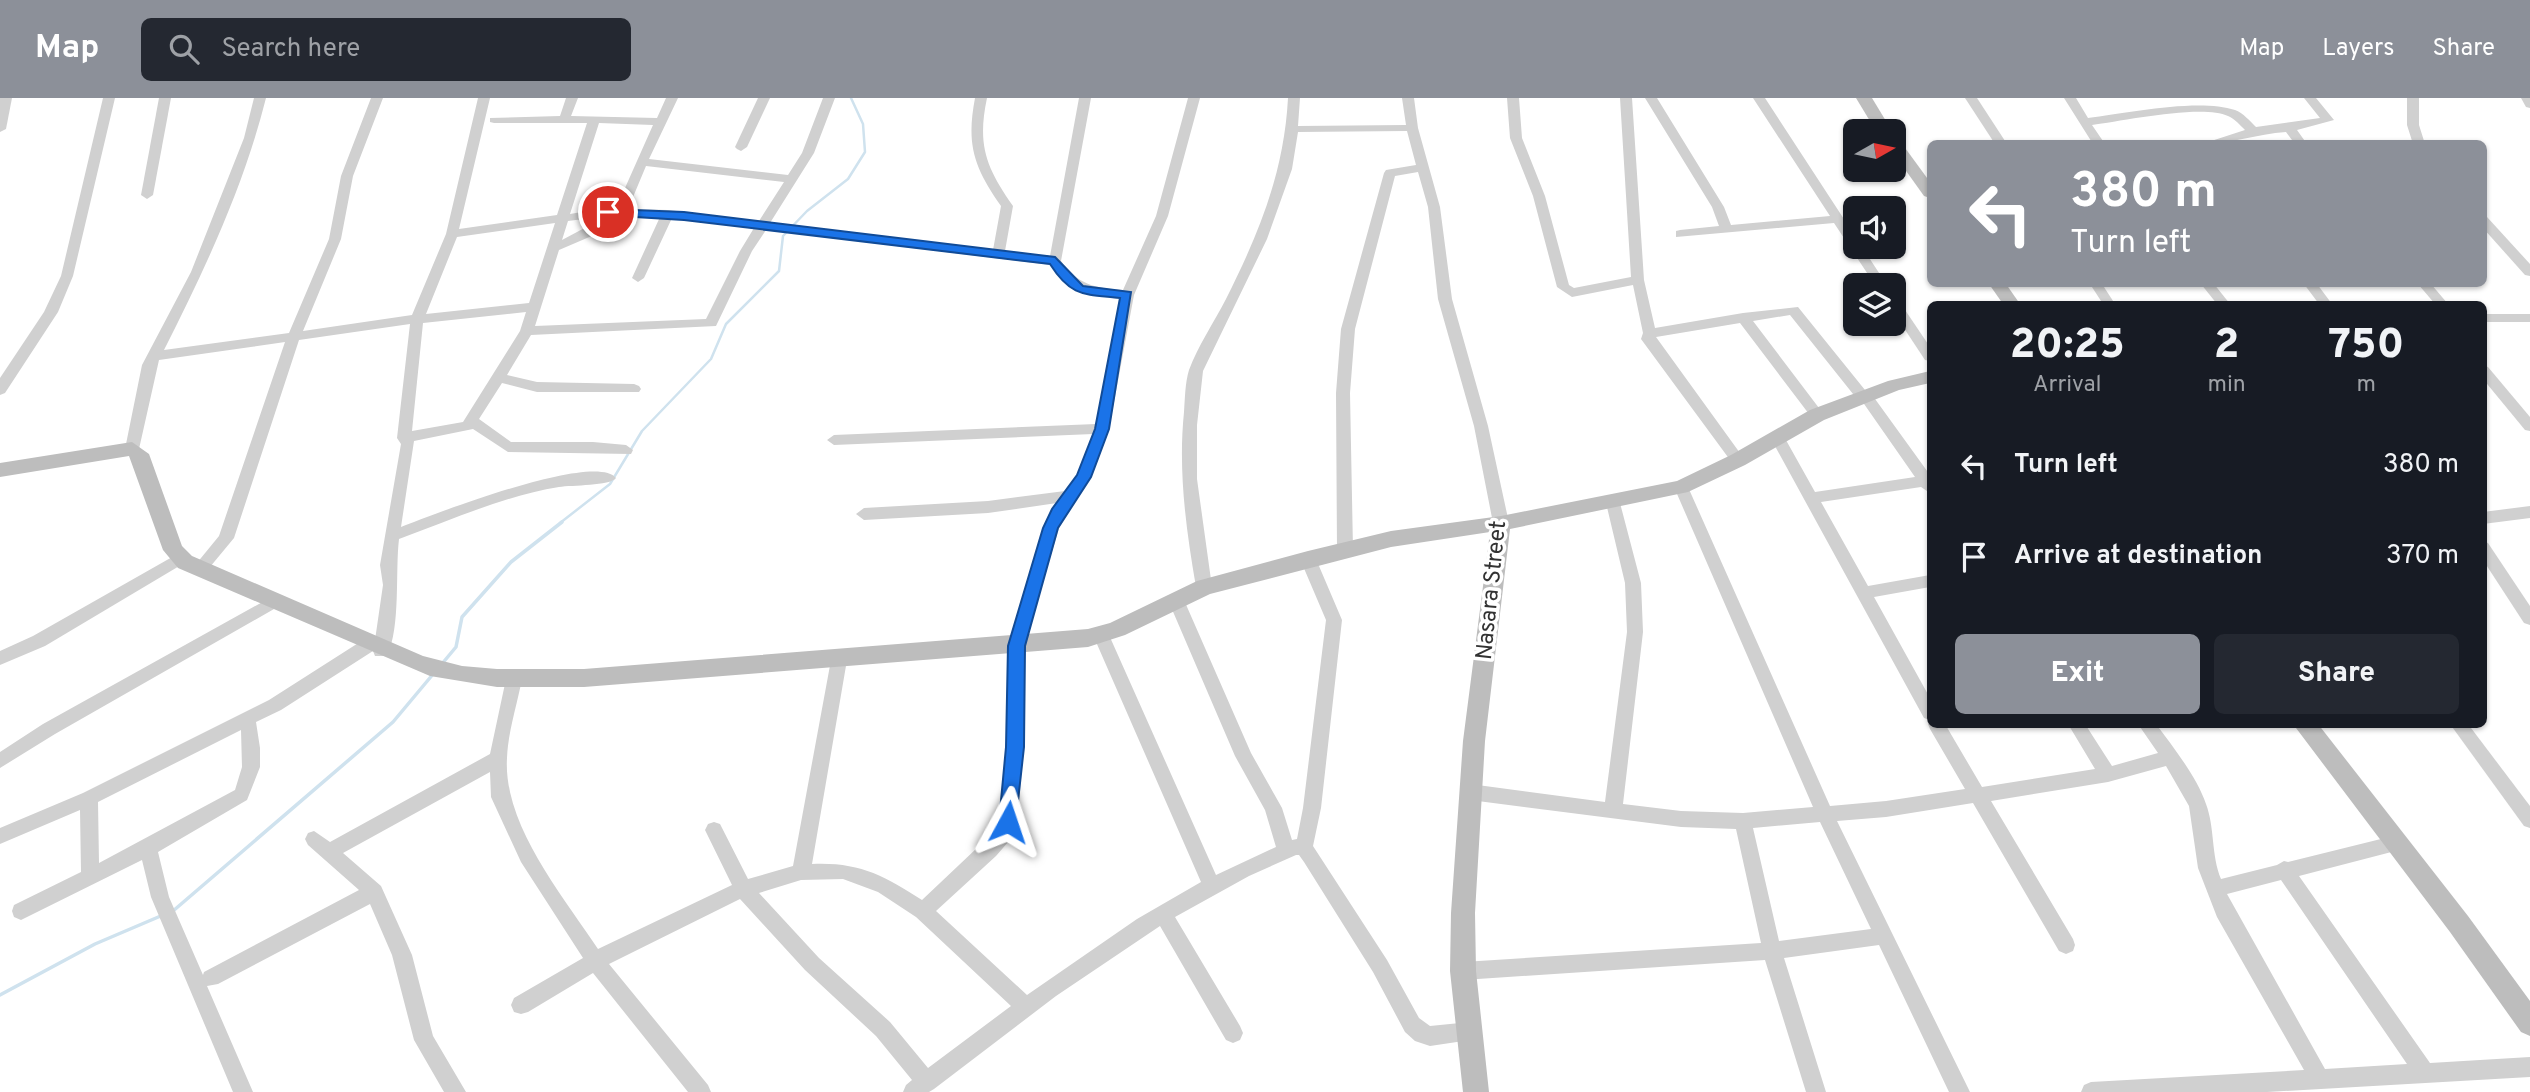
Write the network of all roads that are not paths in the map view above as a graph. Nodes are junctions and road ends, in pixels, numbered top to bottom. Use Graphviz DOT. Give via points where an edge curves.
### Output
graph roads {
  1 [pos="6,98"];
  2 [pos="109,98"];
  3 [pos="165,98"];
  4 [pos="260,98"];
  5 [pos="377,98"];
  6 [pos="484,98"];
  7 [pos="572,98"];
  8 [pos="672,98"];
  9 [pos="764,98"];
  10 [pos="829,98"];
  11 [pos="981,98"];
  12 [pos="1084,98"];
  13 [pos="1194,98"];
  14 [pos="1294,98"];
  15 [pos="1408,98"];
  16 [pos="1513,98"];
  17 [pos="1626,98"];
  18 [pos="1651,98"];
  19 [pos="1759,98"];
  20 [pos="1864,98"];
  21 [pos="1971,98"];
  22 [pos="2070,98"];
  23 [pos="2217,98"];
  24 [pos="2310,98"];
  25 [pos="2413,98"];
  26 [pos="2527,98"];
  27 [pos="2530,105"];
  28 [pos="2232,113"];
  29 [pos="565,118"];
  30 [pos="594,118"];
  31 [pos="1877,119"];
  32 [pos="494,120"];
  33 [pos="660,122"];
  34 [pos="2085,122"];
  35 [pos="1412,128"];
  36 [pos="2289,128"];
  37 [pos="0,129"];
  38 [pos="1295,129"];
  39 [pos="2253,131"];
  40 [pos="1998,140"];
  41 [pos="2096,140"];
  42 [pos="2221,140"];
  43 [pos="2299,140"];
  44 [pos="2418,140"];
  45 [pos="741,147"];
  46 [pos="1906,160"];
  47 [pos="642,162"];
  48 [pos="1424,167"];
  49 [pos="790,179"];
  50 [pos="1927,189"];
  51 [pos="147,195"];
  52 [pos="618,212"];
  53 [pos="668,214"];
  54 [pos="565,218"];
  55 [pos="1835,219"];
  56 [pos="2487,224"];
  57 [pos="762,227"];
  58 [pos="1726,229"];
  59 [pos="452,234"];
  60 [pos="1680,234"];
  61 [pos="555,247"];
  62 [pos="999,252"];
  63 [pos="1055,261"];
  64 [pos="2530,272"];
  65 [pos="1873,273"];
  66 [pos="638,278"];
  67 [pos="1638,280"];
  68 [pos="2210,287"];
  69 [pos="2312,287"];
  70 [pos="2427,287"];
  71 [pos="1127,295"];
  72 [pos="2221,301"];
  73 [pos="2324,301"];
  74 [pos="2439,301"];
  75 [pos="535,307"];
  76 [pos="1743,317"];
  77 [pos="2487,318"];
  78 [pos="2530,318"];
  79 [pos="417,319"];
  80 [pos="1906,322"];
  81 [pos="527,331"];
  82 [pos="1650,333"];
  83 [pos="294,336"];
  84 [pos="1927,353"];
  85 [pos="153,356"];
  86 [pos="2487,375"];
  87 [pos="497,377"];
  88 [pos="1927,378"];
  89 [pos="634,389"];
  90 [pos="0,390"];
  91 [pos="1863,396"];
  92 [pos="1817,415"];
  93 [pos="471,421"];
  94 [pos="2530,426"];
  95 [pos="1102,429"];
  96 [pos="1777,437"];
  97 [pos="404,438"];
  98 [pos="834,440"];
  99 [pos="132,449"];
  100 [pos="626,450"];
  101 [pos="1738,460"];
  102 [pos="0,470"];
  103 [pos="609,478"];
  104 [pos="1927,482"];
  105 [pos="1927,483"];
  106 [pos="1681,487"];
  107 [pos="1069,496"];
  108 [pos="1811,498"];
  109 [pos="1613,503"];
  110 [pos="2530,512"];
  111 [pos="864,514"];
  112 [pos="2487,517"];
  113 [pos="1501,523"];
  114 [pos="392,536"];
  115 [pos="1345,550"];
  116 [pos="2487,553"];
  117 [pos="181,558"];
  118 [pos="1308,559"];
  119 [pos="200,569"];
  120 [pos="1927,582"];
  121 [pos="1204,587"];
  122 [pos="1864,593"];
  123 [pos="1176,600"];
  124 [pos="275,601"];
  125 [pos="2530,619"];
  126 [pos="1101,635"];
  127 [pos="1016,646"];
  128 [pos="375,648"];
  129 [pos="0,658"];
  130 [pos="839,660"];
  131 [pos="514,679"];
  132 [pos="1927,708"];
  133 [pos="247,719"];
  134 [pos="1938,728"];
  135 [pos="2079,728"];
  136 [pos="2149,728"];
  137 [pos="2307,728"];
  138 [pos="2461,728"];
  139 [pos="2170,757"];
  140 [pos="498,758"];
  141 [pos="0,761"];
  142 [pos="2108,775"];
  143 [pos="1471,792"];
  144 [pos="1975,795"];
  145 [pos="89,798"];
  146 [pos="1613,810"];
  147 [pos="1825,814"];
  148 [pos="2530,820"];
  149 [pos="1743,821"];
  150 [pos="715,830"];
  151 [pos="0,836"];
  152 [pos="2397,843"];
  153 [pos="148,848"];
  154 [pos="1295,849"];
  155 [pos="2284,869"];
  156 [pos="801,872"];
  157 [pos="90,874"];
  158 [pos="1213,888"];
  159 [pos="743,889"];
  160 [pos="2215,889"];
  161 [pos="374,892"];
  162 [pos="21,911"];
  163 [pos="923,911"];
  164 [pos="1164,915"];
  165 [pos="1884,936"];
  166 [pos="2066,945"];
  167 [pos="1772,951"];
  168 [pos="595,961"];
  169 [pos="1463,971"];
  170 [pos="211,978"];
  171 [pos="522,1005"];
  172 [pos="1027,1007"];
  173 [pos="2530,1023"];
  174 [pos="1470,1032"];
  175 [pos="1233,1033"];
  176 [pos="2530,1067"];
  177 [pos="2425,1073"];
  178 [pos="2320,1079"];
  179 [pos="920,1087"];
  180 [pos="243,1092"];
  181 [pos="456,1092"];
  182 [pos="701,1092"];
  183 [pos="1476,1092"];
  184 [pos="1816,1092"];
  185 [pos="1960,1092"];
  186 [pos="2091,1092"];
  1 -- 37 [label="street"];
  2 -- 90 [label="street" via="97,136 78,242 65,279 47,317"];
  3 -- 51 [label="street"];
  4 -- 85 [label="street" via="250,138 197,272"];
  5 -- 83 [label="street" via="346,176 335,239"];
  6 -- 59 [label="street"];
  7 -- 29 [label="street"];
  8 -- 33 [label="street"];
  9 -- 45 [label="street"];
  10 -- 49 [label="street" via="808,153"];
  11 -- 62 [label="street" via="976,152 984,173 1007,206"];
  12 -- 63 [label="street"];
  13 -- 71 [label="street" via="1162,216"];
  14 -- 38 [label="street"];
  15 -- 35 [label="street, Nasara Street"];
  16 -- 67 [label="street" via="1516,138 1539,196 1563,288 1572,293"];
  17 -- 67 [label="street"];
  18 -- 58 [label="street" via="1718,207"];
  19 -- 55 [label="street"];
  20 -- 31 [label="street"];
  21 -- 40 [label="street"];
  22 -- 34 [label="street"];
  23 -- 28 [label="street"];
  24 -- 36 [label="street" via="2328,120"];
  25 -- 44 [label="street"];
  26 -- 27 [label="street"];
  28 -- 34 [label="street" via="2196,110"];
  28 -- 39 [label="street"];
  29 -- 30 [label="street"];
  29 -- 32 [label="street"];
  30 -- 33 [label="street"];
  30 -- 54 [label="street"];
  33 -- 47 [label="street"];
  34 -- 41 [label="street"];
  35 -- 38 [label="street"];
  35 -- 48 [label="street, Nasara Street"];
  36 -- 39 [label="street"];
  36 -- 43 [label="street"];
  38 -- 121 [label="street" via="1273,207 1196,371 1190,400 1189,485"];
  39 -- 42 [label="street"];
  46 -- 50 [label="street"];
  47 -- 49 [label="street"];
  47 -- 52 [label="street"];
  48 -- 113 [label="street, Nasara Street" via="1434,207 1445,299 1481,426"];
  48 -- 115 [label="street" via="1390,173 1348,329 1343,393"];
  49 -- 57 [label="street"];
  52 -- 53 [label="street"];
  52 -- 54 [label="street"];
  52 -- 61 [label="street" via="579,238"];
  53 -- 57 [label="street"];
  53 -- 66 [label="street"];
  54 -- 59 [label="street"];
  54 -- 61 [label="street"];
  55 -- 58 [label="street"];
  55 -- 65 [label="street"];
  56 -- 64 [label="street"];
  57 -- 62 [label="street"];
  57 -- 81 [label="street" via="711,323"];
  58 -- 60 [label="street"];
  59 -- 79 [label="street"];
  61 -- 75 [label="street"];
  62 -- 63 [label="street"];
  63 -- 71 [label="street" via="1080,289"];
  67 -- 82 [label="street"];
  68 -- 72 [label="street"];
  69 -- 73 [label="street"];
  70 -- 74 [label="street"];
  71 -- 95 [label="street"];
  75 -- 79 [label="street"];
  75 -- 81 [label="street"];
  76 -- 82 [label="street"];
  76 -- 91 [label="street" via="1795,310"];
  76 -- 92 [label="street"];
  77 -- 78 [label="street"];
  79 -- 83 [label="street"];
  79 -- 97 [label="street"];
  80 -- 84 [label="street"];
  81 -- 87 [label="street"];
  82 -- 101 [label="street" via="1648,339"];
  83 -- 85 [label="street"];
  83 -- 119 [label="street" via="226,538"];
  85 -- 99 [label="street" via="142,387"];
  86 -- 94 [label="street"];
  87 -- 89 [label="street" via="537,387"];
  87 -- 93 [label="street"];
  88 -- 91 [label="street"];
  91 -- 92 [label="street"];
  91 -- 104 [label="street"];
  92 -- 96 [label="street"];
  93 -- 97 [label="street" via="468,426"];
  93 -- 100 [label="street" via="508,447"];
  95 -- 98 [label="street"];
  95 -- 107 [label="street" via="1083,477"];
  96 -- 101 [label="street"];
  96 -- 108 [label="street"];
  97 -- 114 [label="street" via="408,443"];
  99 -- 102 [label="street"];
  99 -- 117 [label="street" via="139,454 161,521"];
  101 -- 106 [label="street"];
  103 -- 114 [label="street" via="585,475 510,495"];
  105 -- 108 [label="street"];
  106 -- 109 [label="street"];
  106 -- 147 [label="street"];
  107 -- 111 [label="street" via="988,507"];
  107 -- 127 [label="street" via="1051,528"];
  108 -- 122 [label="street"];
  109 -- 113 [label="street"];
  109 -- 146 [label="street" via="1633,583 1635,632"];
  110 -- 112 [label="street"];
  113 -- 115 [label="street"];
  113 -- 143 [label="street, Nasara Street"];
  114 -- 128 [label="street" via="389,606"];
  115 -- 118 [label="street"];
  116 -- 125 [label="street"];
  117 -- 119 [label="street"];
  117 -- 129 [label="street" via="39,641"];
  118 -- 121 [label="street"];
  118 -- 154 [label="street" via="1334,620 1312,808"];
  119 -- 124 [label="street"];
  120 -- 122 [label="street"];
  121 -- 123 [label="street"];
  122 -- 132 [label="street"];
  123 -- 126 [label="street"];
  123 -- 154 [label="street" via="1244,756"];
  124 -- 128 [label="street"];
  124 -- 141 [label="street" via="48,729"];
  126 -- 127 [label="street"];
  126 -- 158 [label="street"];
  127 -- 130 [label="street"];
  127 -- 163 [label="street" via="1015,747 1008,822 990,850"];
  128 -- 131 [label="street" via="448,672"];
  128 -- 133 [label="street"];
  130 -- 131 [label="street" via="596,678"];
  130 -- 156 [label="street"];
  131 -- 140 [label="street"];
  133 -- 145 [label="street"];
  133 -- 153 [label="street" via="253,750 250,781 241,795"];
  134 -- 144 [label="street"];
  135 -- 142 [label="street"];
  136 -- 139 [label="street"];
  137 -- 152 [label="street"];
  138 -- 148 [label="street"];
  139 -- 142 [label="street"];
  139 -- 160 [label="street" via="2197,805"];
  140 -- 161 [label="street" via="434,796 321,846"];
  140 -- 168 [label="street" via="500,797 527,856"];
  142 -- 144 [label="street"];
  143 -- 146 [label="street"];
  143 -- 169 [label="street, Nasara Street"];
  144 -- 147 [label="street"];
  144 -- 166 [label="street"];
  145 -- 151 [label="street"];
  145 -- 157 [label="street"];
  146 -- 149 [label="street"];
  147 -- 149 [label="street"];
  147 -- 165 [label="street"];
  149 -- 167 [label="street"];
  150 -- 159 [label="street"];
  152 -- 155 [label="street"];
  152 -- 173 [label="street"];
  153 -- 157 [label="street"];
  153 -- 180 [label="street" via="160,897"];
  154 -- 158 [label="street"];
  154 -- 174 [label="street" via="1380,966 1412,1025 1430,1036"];
  155 -- 160 [label="street"];
  155 -- 177 [label="street"];
  156 -- 159 [label="street"];
  156 -- 163 [label="street" via="843,872 884,886"];
  157 -- 162 [label="street"];
  158 -- 164 [label="street"];
  159 -- 168 [label="street"];
  159 -- 179 [label="street" via="813,964 883,1029"];
  160 -- 178 [label="street"];
  161 -- 170 [label="street"];
  161 -- 181 [label="street" via="402,955 424,1040"];
  163 -- 172 [label="street"];
  164 -- 172 [label="street" via="1074,971"];
  164 -- 175 [label="street"];
  165 -- 167 [label="street"];
  165 -- 185 [label="street"];
  167 -- 169 [label="street"];
  167 -- 184 [label="street"];
  168 -- 171 [label="street"];
  168 -- 182 [label="street"];
  169 -- 174 [label="street, Nasara Street"];
  172 -- 179 [label="street"];
  174 -- 183 [label="street, Nasara Street"];
  176 -- 177 [label="street"];
  177 -- 178 [label="street"];
  178 -- 186 [label="street"];
}
